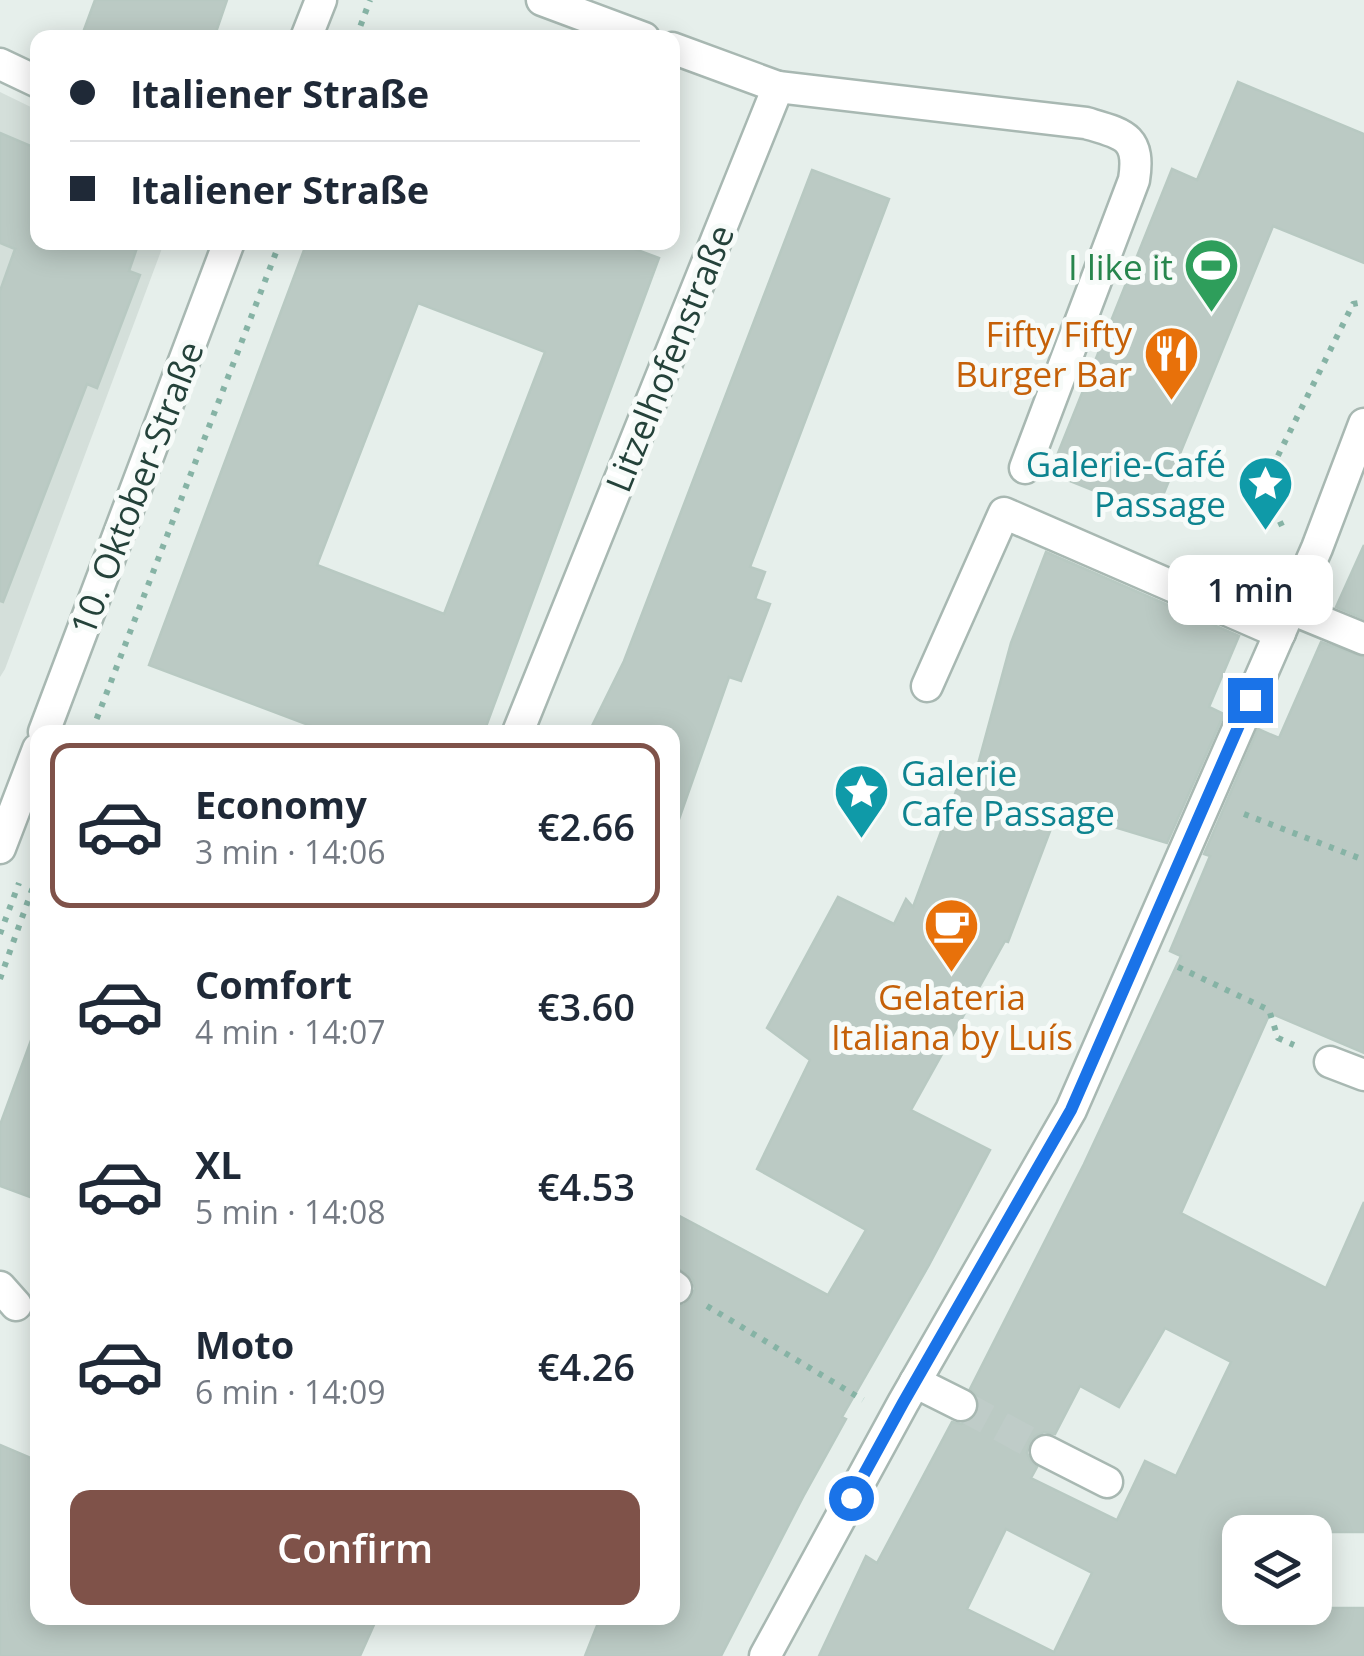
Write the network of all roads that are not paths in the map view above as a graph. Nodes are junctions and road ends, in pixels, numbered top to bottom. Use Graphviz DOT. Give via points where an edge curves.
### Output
graph roads {
  1 [pos="321,0"];
  2 [pos="542,0"];
  3 [pos="309,30"];
  4 [pos="623,30"];
  5 [pos="680,51"];
  6 [pos="0,64"];
  7 [pos="30,78"];
  8 [pos="778,87"];
  9 [pos="226,250"];
  10 [pos="1364,424"];
  11 [pos="1025,468"];
  12 [pos="1285,621"];
  13 [pos="1364,639"];
  14 [pos="927,686"];
  15 [pos="47,725"];
  16 [pos="521,725"];
  17 [pos="30,772"];
  18 [pos="18,806"];
  19 [pos="0,848"];
  20 [pos="1330,1062"];
  21 [pos="1364,1075"];
  22 [pos="0,1287"];
  23 [pos="0,1304"];
  24 [pos="916,1382"];
  25 [pos="962,1405"];
  26 [pos="1046,1450"];
  27 [pos="1107,1482"];
  28 [pos="766,1656"];
  1 -- 3 [label="street"];
  2 -- 4 [label="street"];
  5 -- 8 [label="street"];
  6 -- 7 [label="street"];
  8 -- 11 [label="street" via="1086,123 1120,133 1135,146 1134,180"];
  8 -- 16 [label="street, Litzelhofenstraße"];
  9 -- 15 [label="street, 10. Oktober-Straße"];
  10 -- 12 [label="street"];
  12 -- 13 [label="street"];
  12 -- 14 [label="street" via="1004,513"];
  12 -- 24 [label="street" via="1071,1110"];
  17 -- 18 [label="street"];
  18 -- 19 [label="street"];
  20 -- 21 [label="street"];
  22 -- 23 [label="street" via="16,1305"];
  24 -- 25 [label="street"];
  24 -- 28 [label="street"];
  26 -- 27 [label="street"];
}
